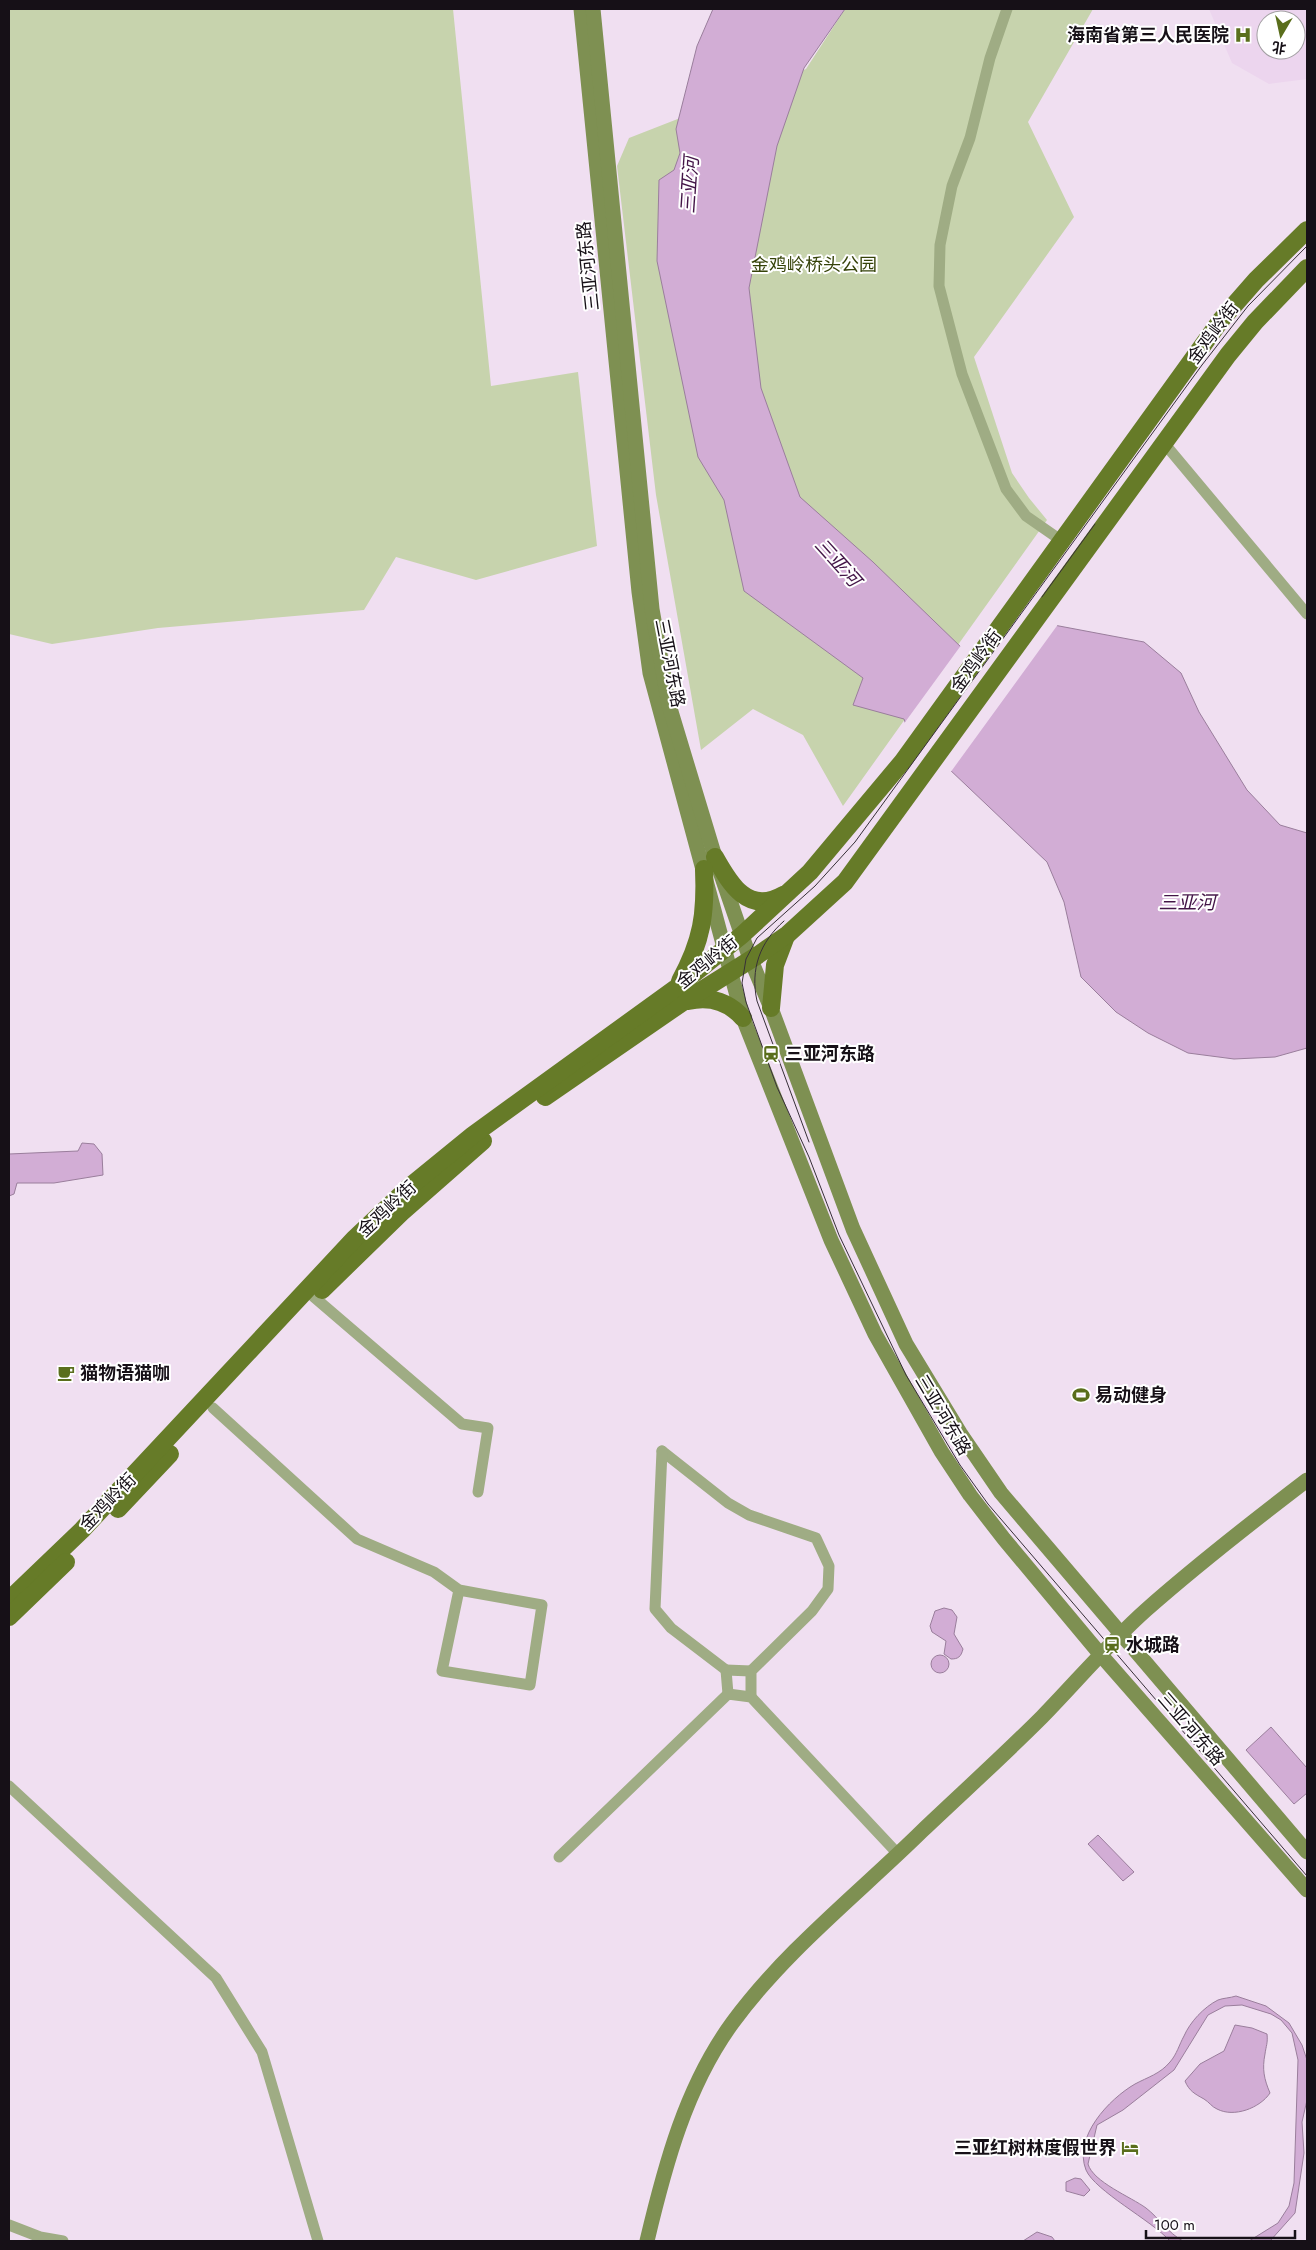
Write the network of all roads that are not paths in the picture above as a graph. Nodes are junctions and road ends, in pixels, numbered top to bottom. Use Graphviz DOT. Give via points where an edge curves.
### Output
graph roads {
  1 [pos="581,9"];
  2 [pos="593,9"];
  3 [pos="1007,9"];
  4 [pos="1307,230"];
  5 [pos="1307,268"];
  6 [pos="1164,443"];
  7 [pos="1062,541"];
  8 [pos="1307,614"];
  9 [pos="710,863"];
  10 [pos="790,891"];
  11 [pos="788,934"];
  12 [pos="742,935"];
  13 [pos="724,950"];
  14 [pos="751,960"];
  15 [pos="730,973"];
  16 [pos="679,995"];
  17 [pos="771,1008"];
  18 [pos="743,1018"];
  19 [pos="314,1297"];
  20 [pos="213,1408"];
  21 [pos="1307,1480"];
  22 [pos="478,1492"];
  23 [pos="459,1590"];
  24 [pos="9,1600"];
  25 [pos="9,1617"];
  26 [pos="1120,1634"];
  27 [pos="1100,1654"];
  28 [pos="726,1670"];
  29 [pos="750,1671"];
  30 [pos="728,1694"];
  31 [pos="751,1697"];
  32 [pos="9,1786"];
  33 [pos="1307,1852"];
  34 [pos="898,1854"];
  35 [pos="559,1857"];
  36 [pos="1307,1890"];
  37 [pos="9,2225"];
  38 [pos="63,2241"];
  39 [pos="318,2241"];
  40 [pos="647,2241"];
  1 -- 9 [label="main road, 三亚河东路" via="650,674"];
  2 -- 9 [label="main road, 三亚河东路" via="652,608 669,705"];
  3 -- 7 [label="street" via="990,58 970,138 952,186 940,245 939,286 958,361 1006,489 1026,516"];
  4 -- 7 [label="main road, 金鸡岭街" via="1221,320"];
  5 -- 6 [label="main road, 金鸡岭街" via="1233,348"];
  6 -- 8 [label="street"];
  6 -- 11 [label="main road, 金鸡岭街" via="846,882"];
  7 -- 10 [label="main road, 金鸡岭街" via="903,762 830,851"];
  9 -- 10 [label="main road" via="732,887 751,899 774,900"];
  9 -- 12 [label="main road, 三亚河东路"];
  9 -- 13 [label="main road, 三亚河东路"];
  9 -- 16 [label="main road" via="699,941"];
  10 -- 12 [label="main road, 金鸡岭街"];
  11 -- 14 [label="main road, 金鸡岭街"];
  11 -- 17 [label="main road" via="775,965"];
  12 -- 13 [label="main road, 金鸡岭街"];
  12 -- 14 [label="main road, 三亚河东路"];
  13 -- 15 [label="main road, 三亚河东路"];
  13 -- 16 [label="main road, 金鸡岭街"];
  14 -- 15 [label="main road, 金鸡岭街"];
  14 -- 17 [label="main road, 三亚河东路"];
  15 -- 16 [label="main road, 金鸡岭街"];
  15 -- 18 [label="main road, 三亚河东路"];
  16 -- 18 [label="main road" via="718,1000"];
  16 -- 19 [label="main road, 金鸡岭街" via="490,1135 401,1213"];
  16 -- 24 [label="main road, 金鸡岭街" via="473,1135 408,1188 355,1238 82,1530"];
  17 -- 26 [label="main road, 三亚河东路" via="853,1229 916,1361 988,1477"];
  18 -- 27 [label="main road, 三亚河东路" via="831,1240 886,1356 970,1495"];
  19 -- 20 [label="main road, 金鸡岭街"];
  19 -- 22 [label="street" via="462,1424 488,1428"];
  20 -- 23 [label="street" via="356,1539 434,1572"];
  20 -- 25 [label="main road, 金鸡岭街" via="136,1491"];
  21 -- 26 [label="main road" via="1199,1564"];
  23 -- 23 [label="street" via="542,1605 530,1685 442,1671"];
  26 -- 27 [label="main road"];
  26 -- 33 [label="main road, 三亚河东路"];
  27 -- 34 [label="main road" via="1020,1738"];
  27 -- 36 [label="main road, 三亚河东路"];
  28 -- 29 [label="street"];
  28 -- 29 [label="street" via="671,1628 655,1609 662,1451 728,1503 749,1515 816,1538 829,1566 828,1589 812,1611"];
  28 -- 30 [label="street"];
  29 -- 31 [label="street"];
  30 -- 31 [label="street"];
  30 -- 35 [label="street"];
  31 -- 34 [label="street"];
  32 -- 39 [label="street" via="216,1978 262,2052"];
  34 -- 40 [label="main road" via="808,1939 760,1989 728,2029 709,2060 684,2114 662,2178"];
  37 -- 38 [label="street" via="40,2237"];
}
